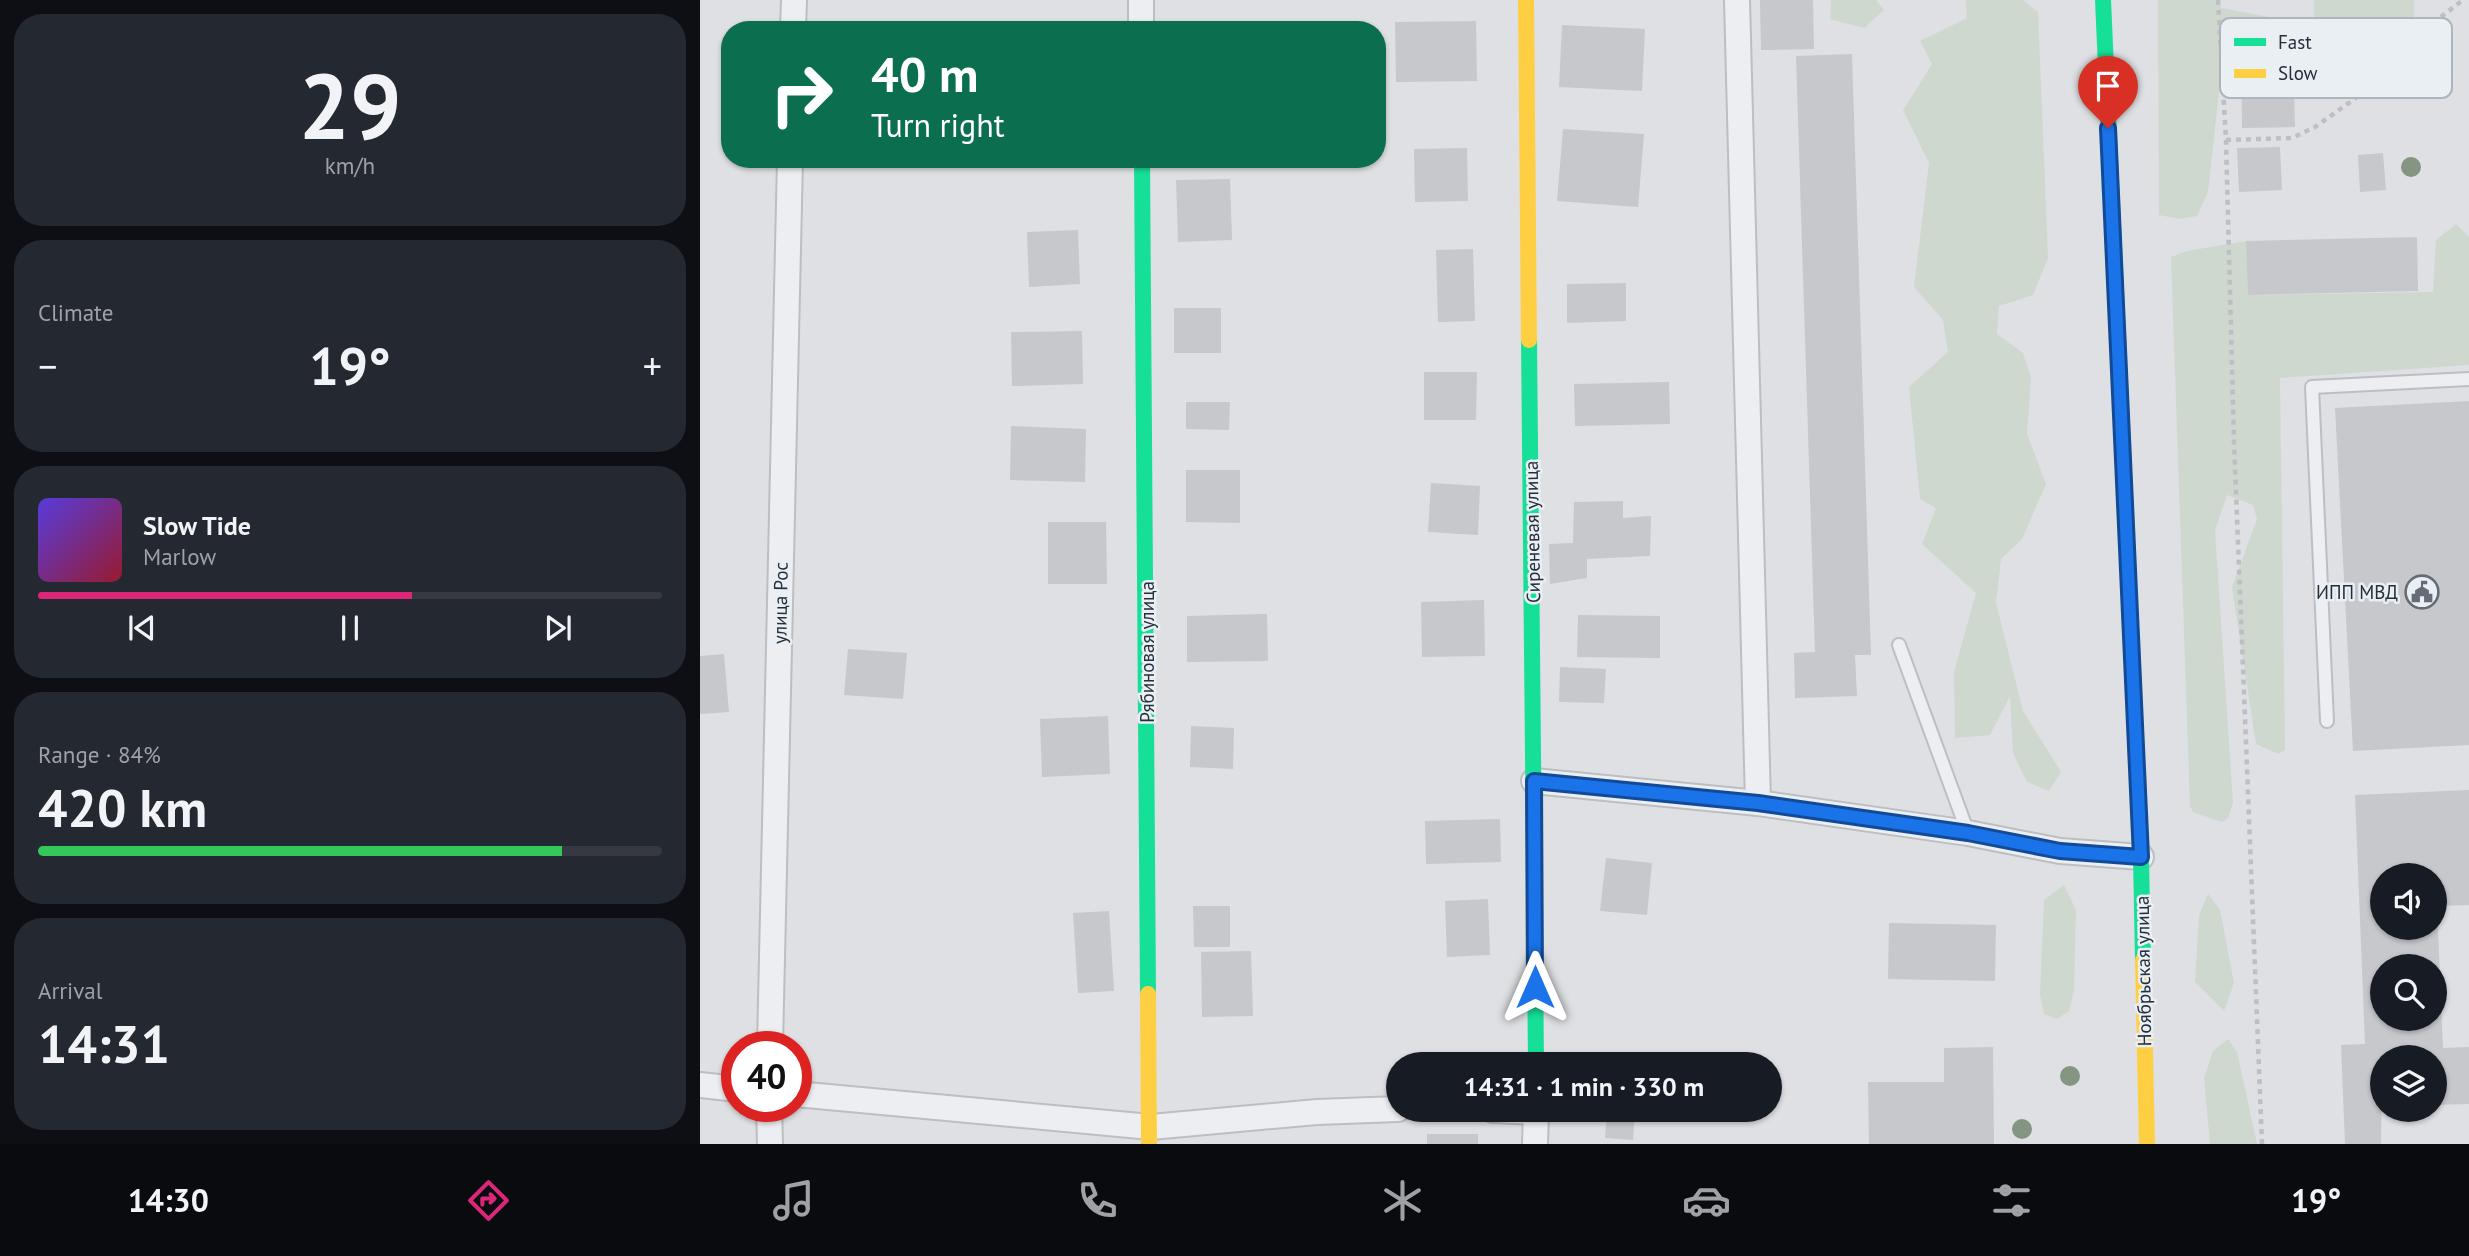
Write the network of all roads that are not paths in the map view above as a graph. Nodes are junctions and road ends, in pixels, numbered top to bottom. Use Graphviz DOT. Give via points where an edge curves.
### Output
graph roads {
  1 [pos="794,0"];
  2 [pos="1141,0"];
  3 [pos="1526,0"];
  4 [pos="1737,0"];
  5 [pos="2104,0"];
  6 [pos="793,21"];
  7 [pos="1141,21"];
  8 [pos="790,168"];
  9 [pos="1142,168"];
  10 [pos="2469,379"];
  11 [pos="1899,645"];
  12 [pos="2327,721"];
  13 [pos="1534,781"];
  14 [pos="1758,803"];
  15 [pos="1968,833"];
  16 [pos="2141,857"];
  17 [pos="770,1031"];
  18 [pos="1536,1052"];
  19 [pos="700,1085"];
  20 [pos="721,1087"];
  21 [pos="812,1096"];
  22 [pos="1386,1109"];
  23 [pos="769,1122"];
  24 [pos="1536,1122"];
  25 [pos="1150,1135"];
  26 [pos="770,1144"];
  27 [pos="1535,1144"];
  28 [pos="2147,1144"];
  1 -- 6 [label="street"];
  2 -- 7 [label="street"];
  3 -- 13 [label="main road, Сиреневая улица"];
  4 -- 14 [label="street"];
  5 -- 16 [label="main road, Ноябрьская улица"];
  8 -- 17 [label="street, улица Рос"];
  9 -- 25 [label="main road, Рябиновая улица"];
  10 -- 12 [label="lane" via="2312,387"];
  11 -- 15 [label="lane"];
  13 -- 14 [label="street"];
  13 -- 18 [label="main road, Сиреневая улица"];
  14 -- 15 [label="street"];
  15 -- 16 [label="street" via="2060,851"];
  16 -- 28 [label="main road, Ноябрьская улица"];
  19 -- 20 [label="street"];
  21 -- 25 [label="street"];
  22 -- 25 [label="street" via="1317,1112"];
  23 -- 26 [label="street"];
  24 -- 27 [label="street"];
}
